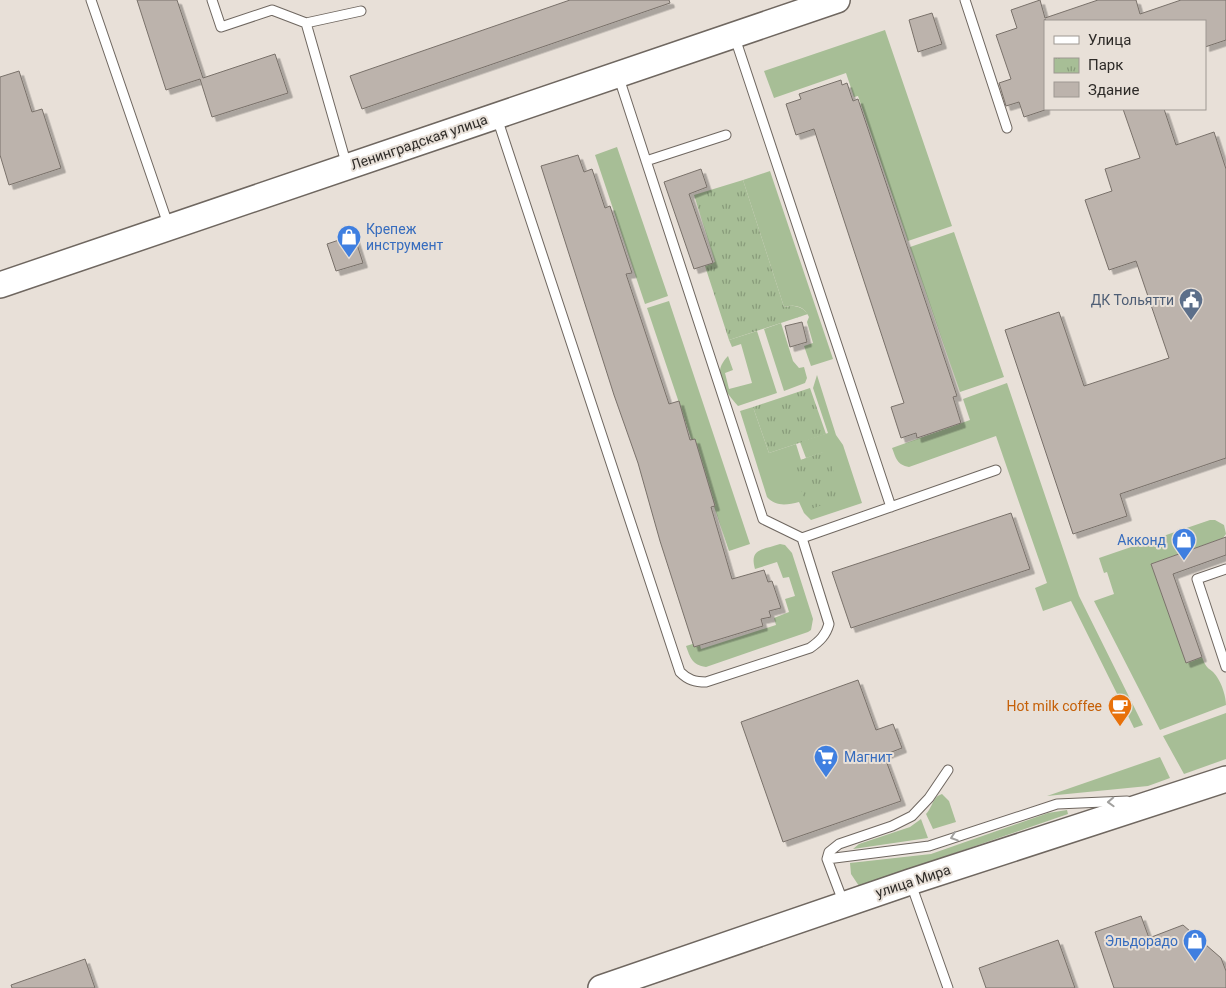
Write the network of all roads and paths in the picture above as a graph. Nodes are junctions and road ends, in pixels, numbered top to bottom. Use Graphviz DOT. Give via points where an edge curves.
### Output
graph roads {
  1 [pos="91,0"];
  2 [pos="212,0"];
  3 [pos="837,0"];
  4 [pos="965,0"];
  5 [pos="361,10"];
  6 [pos="306,23"];
  7 [pos="734,35"];
  8 [pos="618,75"];
  9 [pos="496,116"];
  10 [pos="1007,128"];
  11 [pos="726,135"];
  12 [pos="646,161"];
  13 [pos="347,167"];
  14 [pos="169,227"];
  15 [pos="0,285"];
  16 [pos="996,470"];
  17 [pos="891,507"];
  18 [pos="802,538"];
  19 [pos="1226,569"];
  20 [pos="1226,667"];
  21 [pos="948,770"];
  22 [pos="1226,778"];
  23 [pos="1160,800"];
  24 [pos="827,859"];
  25 [pos="910,882"];
  26 [pos="844,904"];
  27 [pos="602,988"];
  28 [pos="948,988"];
  1 -- 14 [label="lane"];
  2 -- 6 [label="lane" via="221,27 272,10"];
  3 -- 7 [label="street, Ленинградская улица"];
  4 -- 10 [label="lane"];
  5 -- 6 [label="lane"];
  6 -- 13 [label="lane"];
  7 -- 8 [label="street, Ленинградская улица"];
  7 -- 17 [label="lane"];
  8 -- 9 [label="street, Ленинградская улица"];
  8 -- 12 [label="lane"];
  9 -- 13 [label="street, Ленинградская улица"];
  9 -- 18 [label="lane" via="680,672 686,679 706,682 810,648 820,641 829,624"];
  11 -- 12 [label="lane"];
  12 -- 18 [label="lane" via="763,519"];
  13 -- 14 [label="street, Ленинградская улица"];
  14 -- 15 [label="street, Ленинградская улица"];
  16 -- 17 [label="lane"];
  17 -- 18 [label="lane"];
  19 -- 20 [label="lane" via="1197,579"];
  21 -- 24 [label="lane" via="912,816 839,844 829,852"];
  22 -- 23 [label="street, улица Мира"];
  23 -- 24 [label="lane, one-way" via="1057,804 929,846"];
  23 -- 25 [label="street, улица Мира"];
  24 -- 26 [label="lane"];
  25 -- 26 [label="street, улица Мира"];
  25 -- 28 [label="lane"];
  26 -- 27 [label="street, улица Мира"];
}
